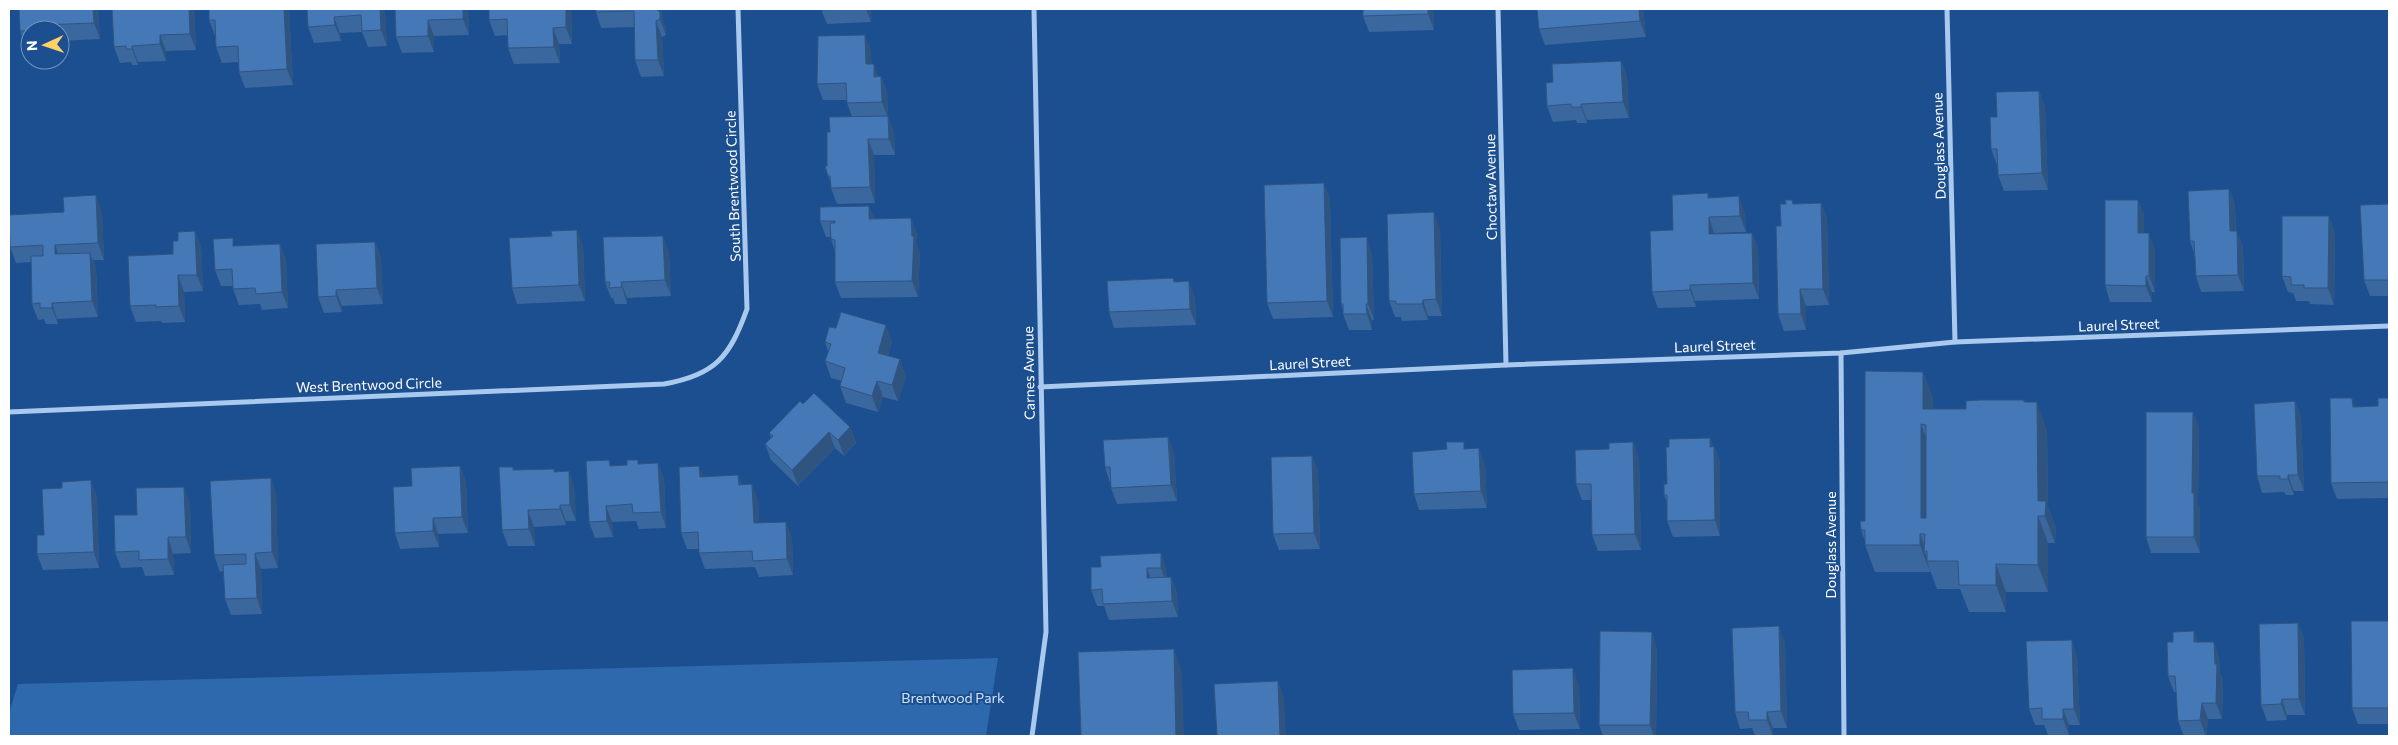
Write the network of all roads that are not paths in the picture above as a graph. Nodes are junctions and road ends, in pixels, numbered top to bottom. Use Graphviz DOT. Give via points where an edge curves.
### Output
graph roads {
  1 [pos="738,9"];
  2 [pos="1034,9"];
  3 [pos="1498,9"];
  4 [pos="1947,9"];
  5 [pos="2389,326"];
  6 [pos="1956,342"];
  7 [pos="1841,353"];
  8 [pos="723,357"];
  9 [pos="1506,365"];
  10 [pos="1040,387"];
  11 [pos="9,412"];
  12 [pos="1032,736"];
  13 [pos="1844,736"];
  1 -- 8 [label="street, South Brentwood Circle" via="747,309 738,335"];
  2 -- 10 [label="street, Carnes Avenue"];
  3 -- 9 [label="street, Choctaw Avenue"];
  4 -- 6 [label="street, Douglass Avenue"];
  5 -- 6 [label="street, Laurel Street"];
  6 -- 7 [label="street, Laurel Street"];
  7 -- 9 [label="street, Laurel Street"];
  7 -- 13 [label="street, Douglass Avenue"];
  8 -- 11 [label="street, West Brentwood Circle" via="705,373 664,384"];
  9 -- 10 [label="street, Laurel Street"];
  10 -- 12 [label="street, Carnes Avenue" via="1046,632"];
}
